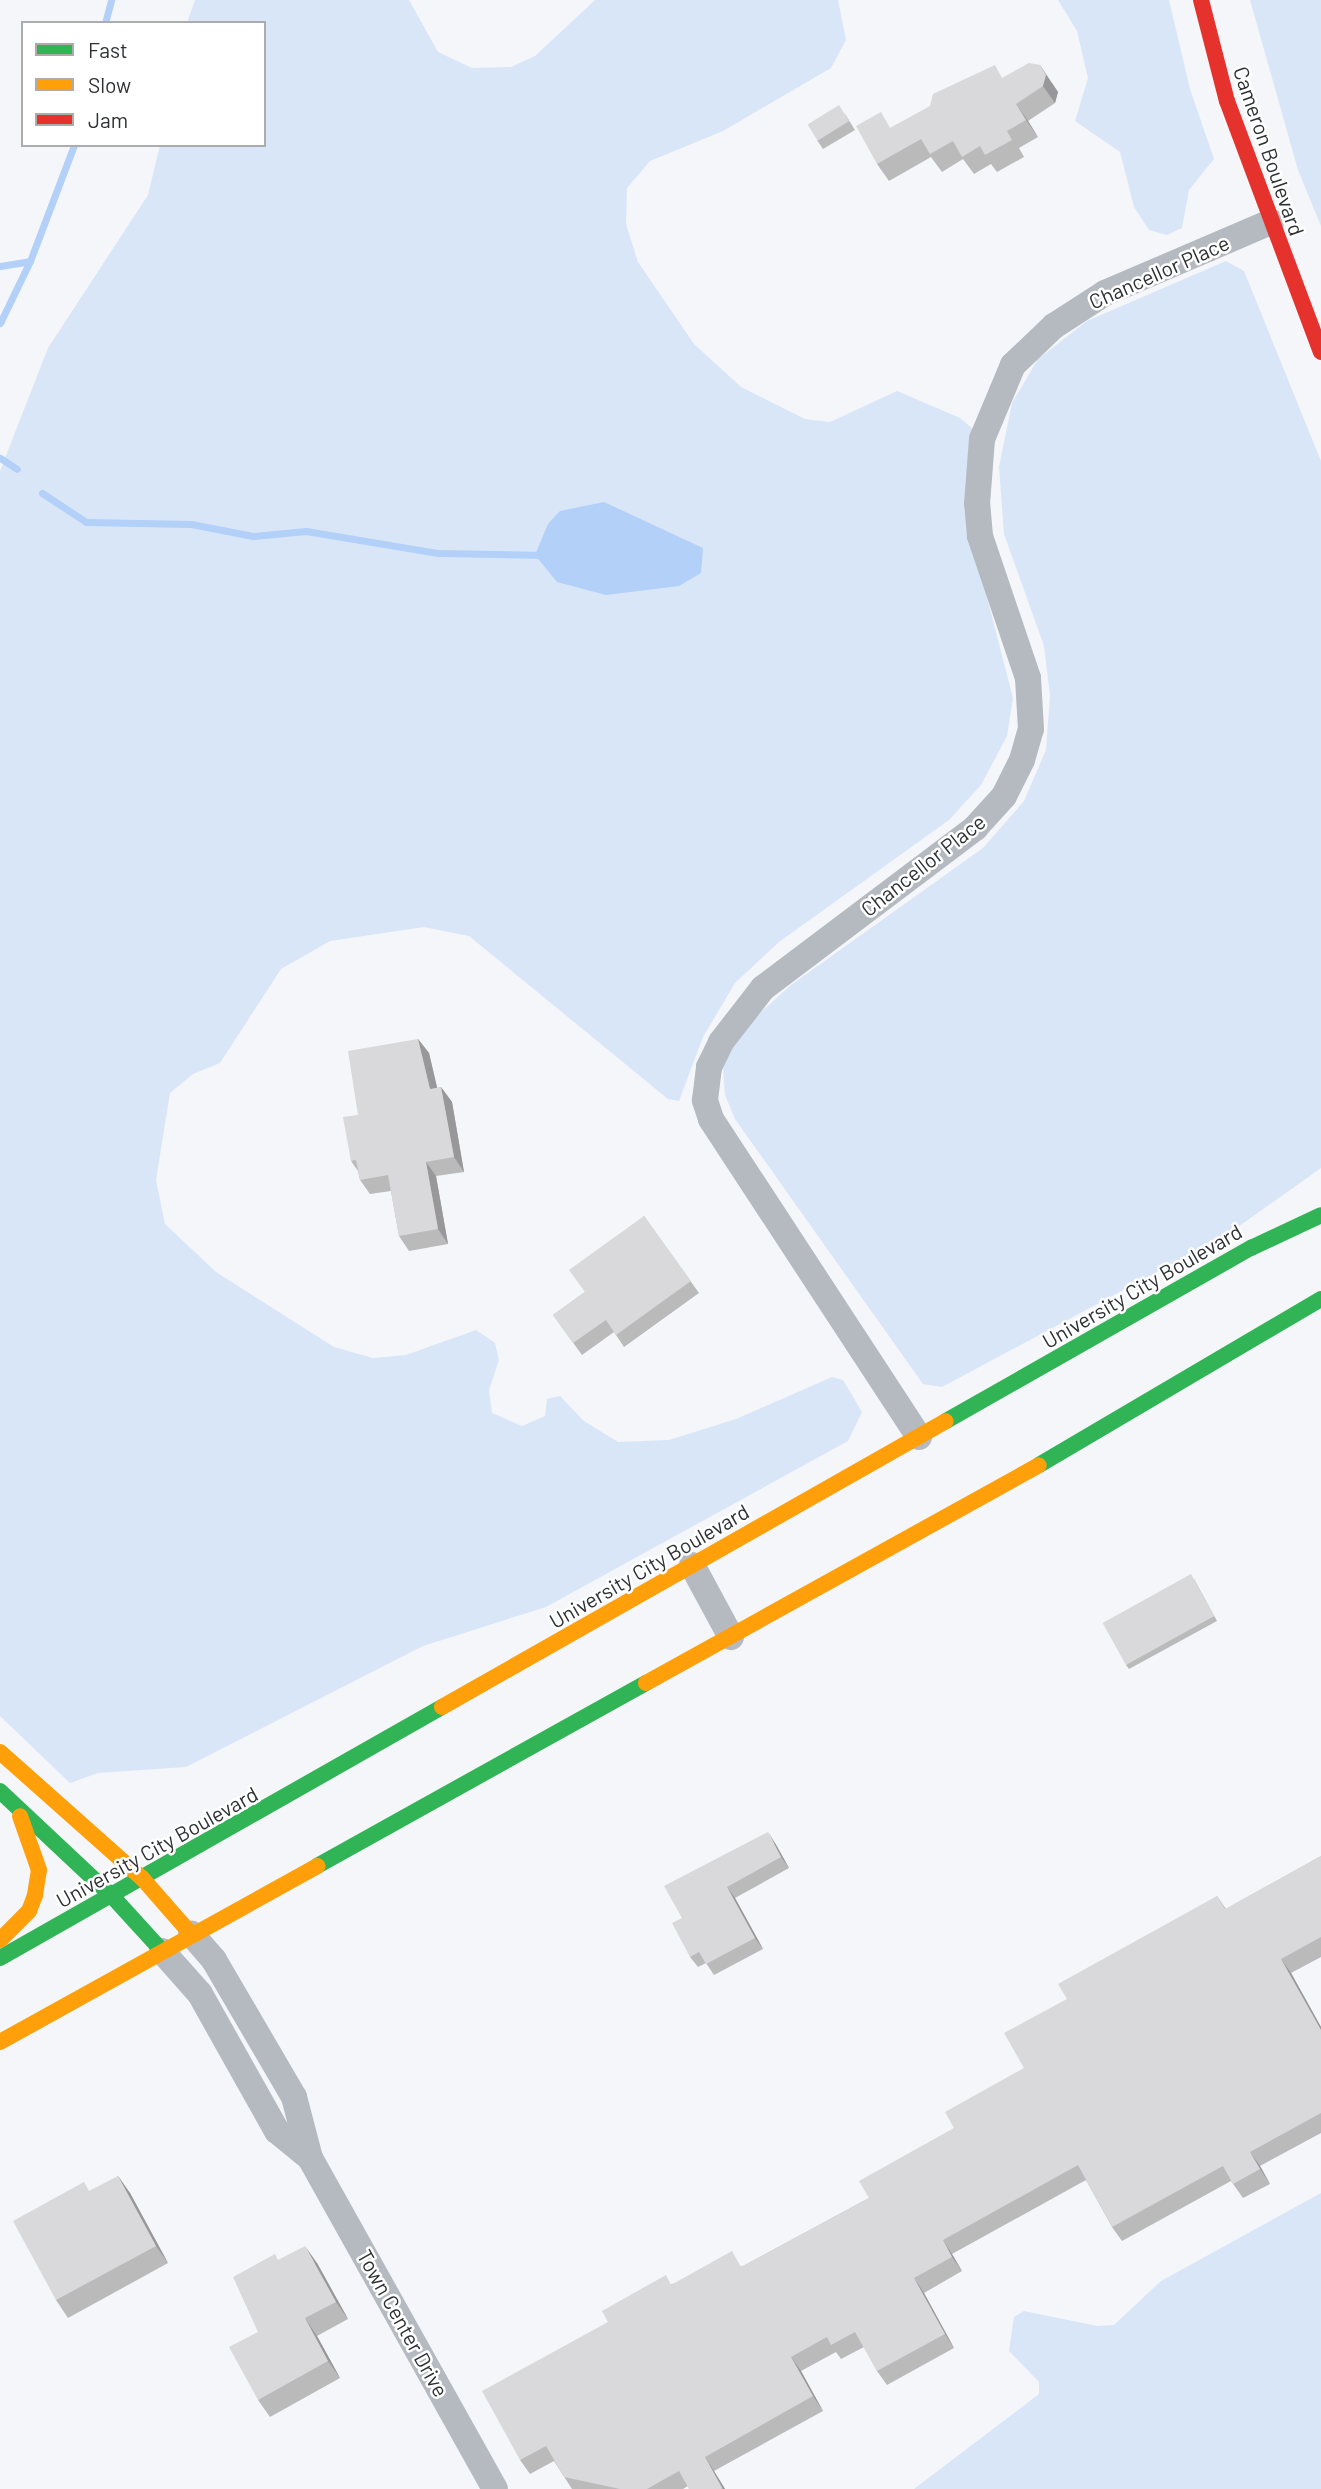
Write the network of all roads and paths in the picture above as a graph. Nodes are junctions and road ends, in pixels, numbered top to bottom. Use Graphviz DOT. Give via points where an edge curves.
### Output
graph roads {
  1 [pos="1200,0"];
  2 [pos="1271,222"];
  3 [pos="1321,352"];
  4 [pos="1321,1215"];
  5 [pos="1321,1299"];
  6 [pos="919,1437"];
  7 [pos="692,1565"];
  8 [pos="731,1637"];
  9 [pos="0,1752"];
  10 [pos="0,1791"];
  11 [pos="17,1807"];
  12 [pos="142,1878"];
  13 [pos="112,1896"];
  14 [pos="191,1934"];
  15 [pos="0,1940"];
  16 [pos="162,1951"];
  17 [pos="0,1958"];
  18 [pos="0,2042"];
  19 [pos="310,2158"];
  20 [pos="495,2489"];
  1 -- 2 [label="main road, Cameron Boulevard" via="1220,79"];
  2 -- 3 [label="main road, Cameron Boulevard"];
  2 -- 6 [label="street, Chancellor Place" via="1105,293 1054,326 1013,365 982,439 977,504 980,536 1028,678 1031,729 1022,760 1004,796 975,828 764,988 721,1042 709,1066 705,1100 710,1119"];
  4 -- 6 [label="main road, University City Boulevard" via="1251,1248"];
  5 -- 8 [label="main road" via="1045,1462"];
  6 -- 7 [label="main road, University City Boulevard"];
  7 -- 8 [label="street"];
  7 -- 12 [label="main road, University City Boulevard"];
  8 -- 14 [label="main road"];
  9 -- 12 [label="main road"];
  10 -- 11 [label="main road"];
  11 -- 13 [label="main road"];
  11 -- 15 [label="main road" via="39,1870 29,1911"];
  12 -- 13 [label="main road, University City Boulevard"];
  12 -- 14 [label="main road"];
  13 -- 16 [label="main road"];
  13 -- 17 [label="main road, University City Boulevard"];
  14 -- 16 [label="main road"];
  14 -- 19 [label="street, Town Center Drive" via="214,1960 294,2097"];
  16 -- 18 [label="main road"];
  16 -- 19 [label="street, Town Center Drive" via="200,1994 277,2131"];
  19 -- 20 [label="street, Town Center Drive"];
}
